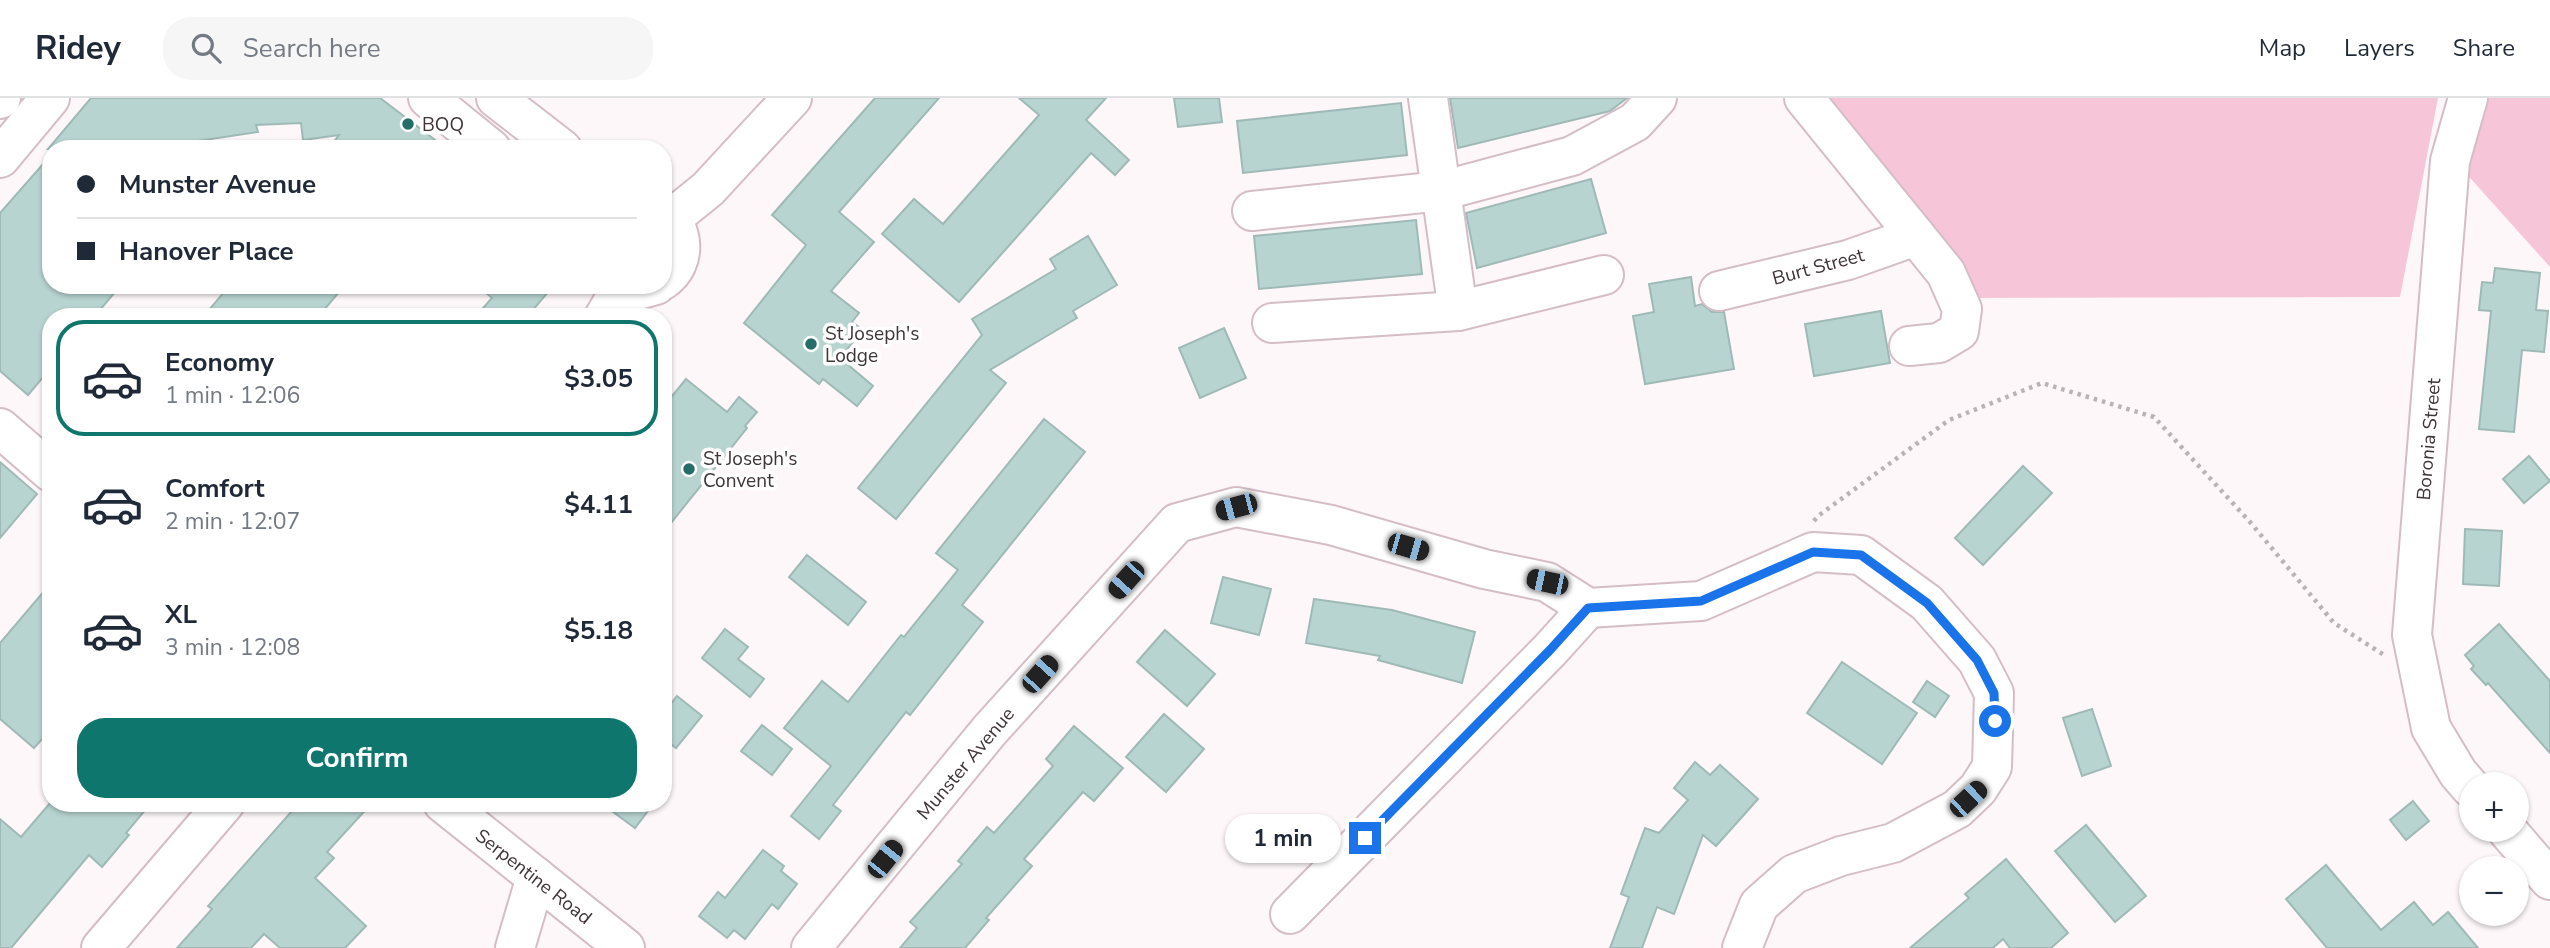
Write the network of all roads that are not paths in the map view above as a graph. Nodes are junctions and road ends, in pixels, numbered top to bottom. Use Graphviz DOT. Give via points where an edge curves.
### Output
graph roads {
  1 [pos="50,98"];
  2 [pos="428,98"];
  3 [pos="496,98"];
  4 [pos="793,98"];
  5 [pos="1428,98"];
  6 [pos="1657,98"];
  7 [pos="1804,98"];
  8 [pos="2468,98"];
  9 [pos="480,140"];
  10 [pos="550,140"];
  11 [pos="0,158"];
  12 [pos="1441,191"];
  13 [pos="1252,211"];
  14 [pos="672,212"];
  15 [pos="672,221"];
  16 [pos="1916,236"];
  17 [pos="672,270"];
  18 [pos="1604,275"];
  19 [pos="1719,291"];
  20 [pos="1458,311"];
  21 [pos="1272,323"];
  22 [pos="1909,346"];
  23 [pos="0,428"];
  24 [pos="42,464"];
  25 [pos="1588,608"];
  26 [pos="2460,772"];
  27 [pos="217,812"];
  28 [pos="454,812"];
  29 [pos="2517,842"];
  30 [pos="536,877"];
  31 [pos="2550,880"];
  32 [pos="1290,914"];
  33 [pos="102,948"];
  34 [pos="515,948"];
  35 [pos="625,948"];
  36 [pos="811,948"];
  37 [pos="1742,948"];
  1 -- 11 [label="street"];
  2 -- 9 [label="street"];
  3 -- 10 [label="street"];
  4 -- 14 [label="street" via="708,189"];
  5 -- 12 [label="street"];
  6 -- 12 [label="street" via="1635,122 1572,156"];
  7 -- 16 [label="street"];
  8 -- 26 [label="street, Boronia Street" via="2450,161 2412,635 2431,728"];
  12 -- 13 [label="street"];
  12 -- 20 [label="street"];
  15 -- 17 [label="street" via="681,249"];
  16 -- 19 [label="street, Burt Street" via="1848,260"];
  16 -- 22 [label="street" via="1946,273 1962,309 1959,331 1939,343"];
  18 -- 20 [label="street"];
  20 -- 21 [label="street"];
  23 -- 24 [label="street"];
  25 -- 32 [label="street"];
  25 -- 36 [label="street, Munster Avenue" via="1547,582 1484,569 1331,525 1236,507 1177,523 989,731"];
  25 -- 37 [label="street" via="1701,601 1813,552 1861,555 1927,603 1977,660 1994,693 1992,767 1978,789 1957,809 1893,843 1794,874 1759,905"];
  27 -- 33 [label="street"];
  28 -- 30 [label="street, Serpentine Road"];
  29 -- 31 [label="street"];
  30 -- 34 [label="street"];
  30 -- 35 [label="street, Serpentine Road"];
}
